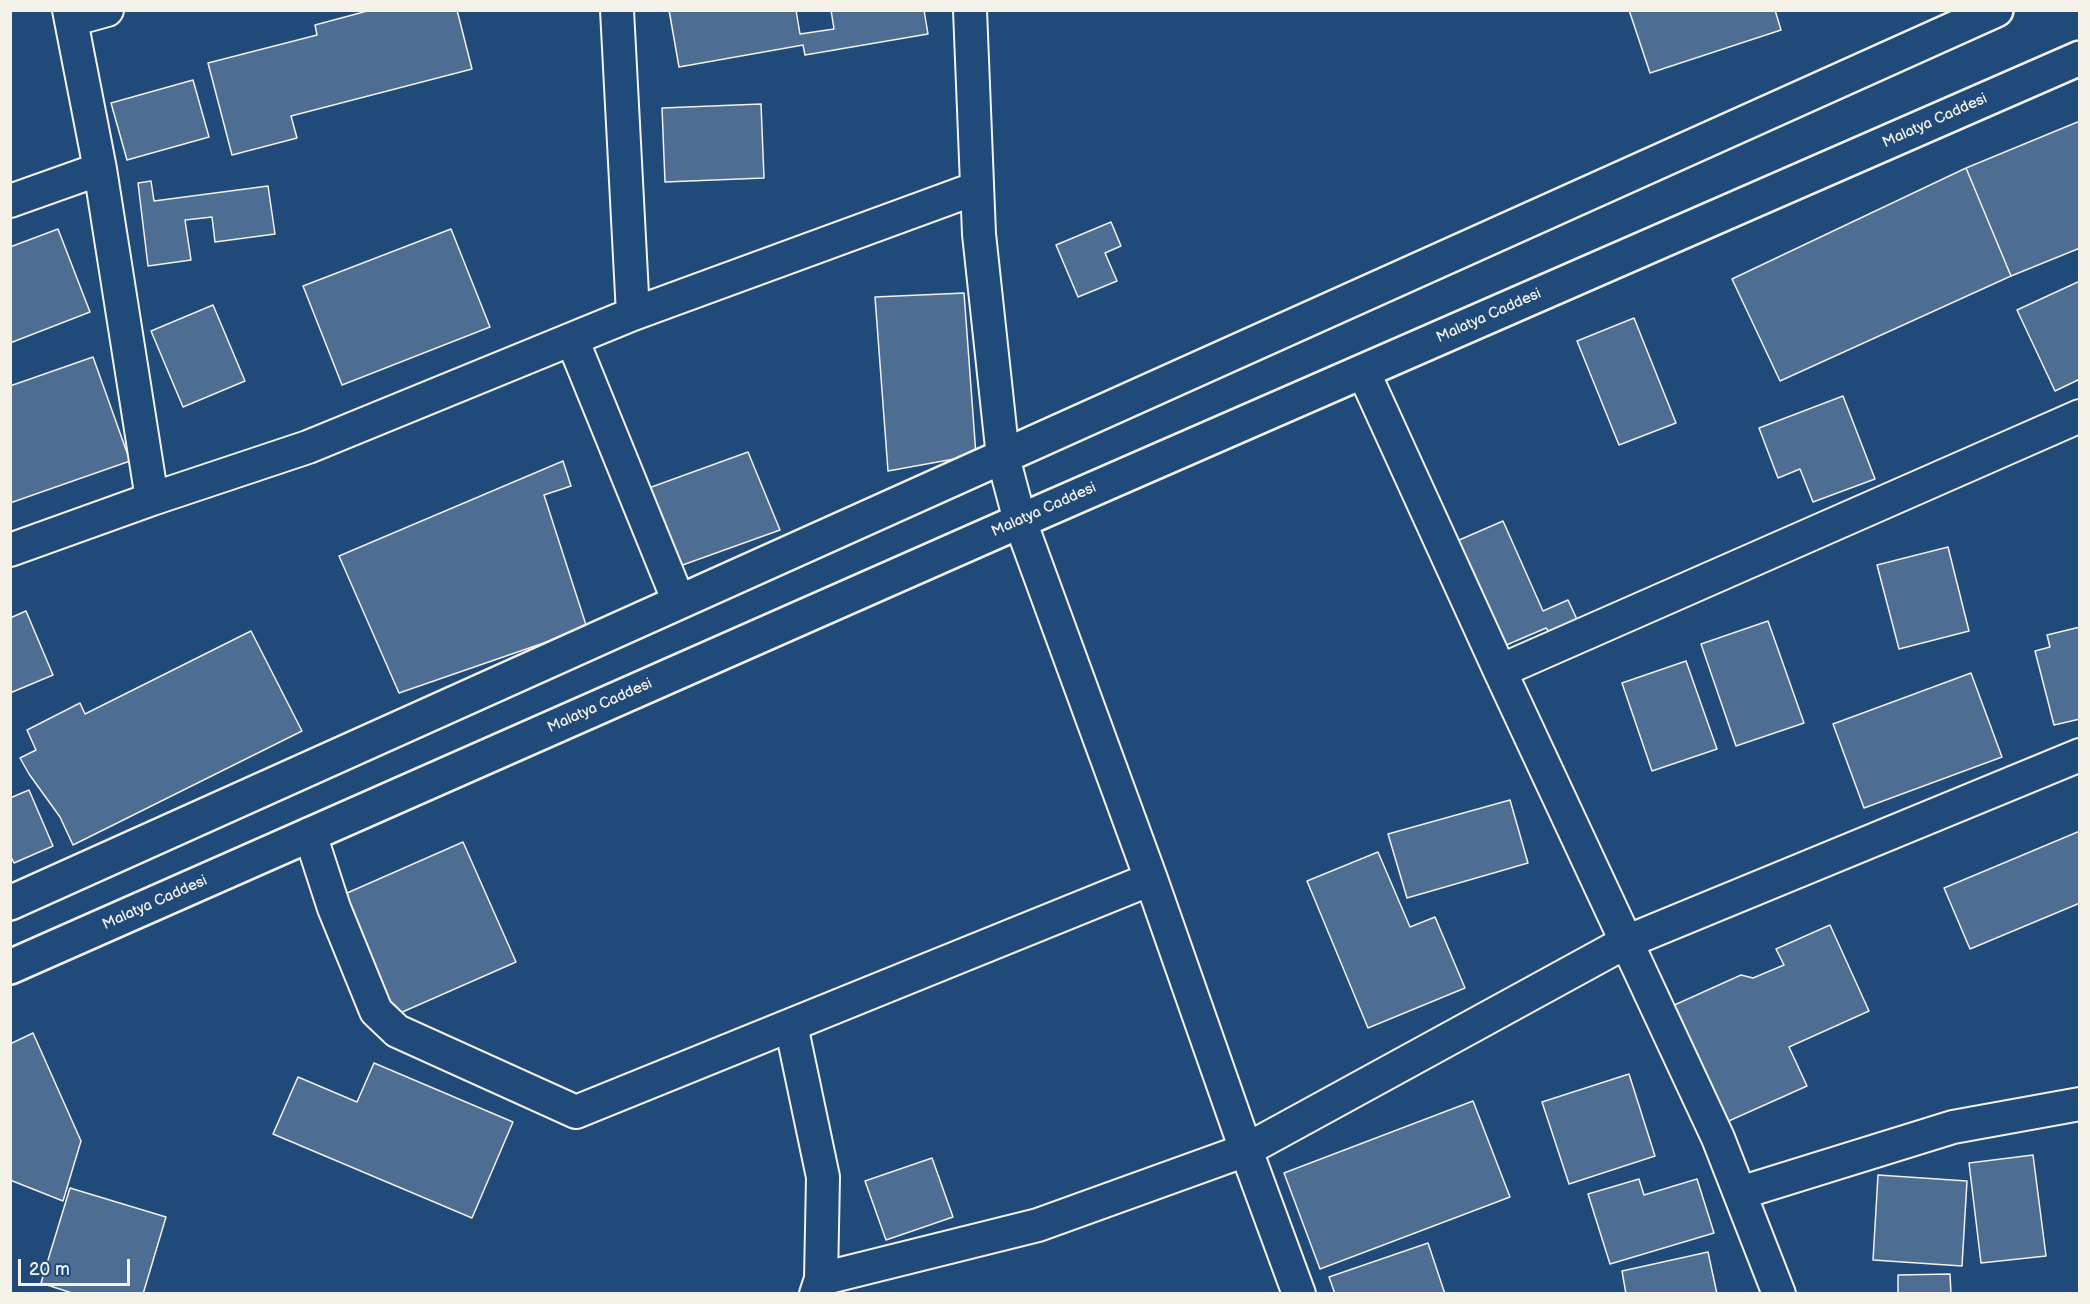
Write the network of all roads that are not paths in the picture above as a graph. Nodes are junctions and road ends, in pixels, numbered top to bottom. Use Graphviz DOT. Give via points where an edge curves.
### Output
graph roads {
  1 [pos="106,10"];
  2 [pos="617,10"];
  3 [pos="970,10"];
  4 [pos="1996,10"];
  5 [pos="70,15"];
  6 [pos="2079,58"];
  7 [pos="100,169"];
  8 [pos="977,188"];
  9 [pos="10,201"];
  10 [pos="633,314"];
  11 [pos="572,339"];
  12 [pos="1364,371"];
  13 [pos="2079,416"];
  14 [pos="1003,457"];
  15 [pos="152,499"];
  16 [pos="1020,521"];
  17 [pos="10,550"];
  18 [pos="679,602"];
  19 [pos="1500,671"];
  20 [pos="2079,755"];
  21 [pos="310,834"];
  22 [pos="1151,879"];
  23 [pos="10,903"];
  24 [pos="1626,942"];
  25 [pos="10,967"];
  26 [pos="791,1025"];
  27 [pos="2079,1104"];
  28 [pos="1246,1150"];
  29 [pos="1740,1193"];
  30 [pos="818,1286"];
  31 [pos="1299,1293"];
  32 [pos="1779,1293"];
  1 -- 5 [label="street"];
  2 -- 10 [label="street"];
  3 -- 8 [label="street"];
  4 -- 14 [label="street"];
  5 -- 7 [label="street"];
  6 -- 12 [label="street, Malatya Caddesi"];
  7 -- 9 [label="street"];
  7 -- 15 [label="street"];
  8 -- 10 [label="street"];
  8 -- 14 [label="street"];
  10 -- 11 [label="street"];
  11 -- 15 [label="street" via="308,447"];
  11 -- 18 [label="street"];
  12 -- 16 [label="street, Malatya Caddesi"];
  12 -- 19 [label="street"];
  13 -- 19 [label="street"];
  14 -- 16 [label="street"];
  14 -- 18 [label="street"];
  15 -- 17 [label="street"];
  16 -- 21 [label="street, Malatya Caddesi"];
  16 -- 22 [label="street"];
  18 -- 23 [label="street"];
  19 -- 24 [label="street"];
  20 -- 24 [label="street"];
  21 -- 25 [label="street, Malatya Caddesi"];
  21 -- 26 [label="street" via="334,908 376,1011 397,1031 576,1112"];
  22 -- 26 [label="street"];
  22 -- 28 [label="street"];
  24 -- 28 [label="street"];
  24 -- 29 [label="street"];
  26 -- 30 [label="street" via="823,1178"];
  27 -- 29 [label="street" via="1953,1127"];
  28 -- 30 [label="street" via="1038,1225"];
  28 -- 31 [label="street"];
  29 -- 32 [label="street"];
}
